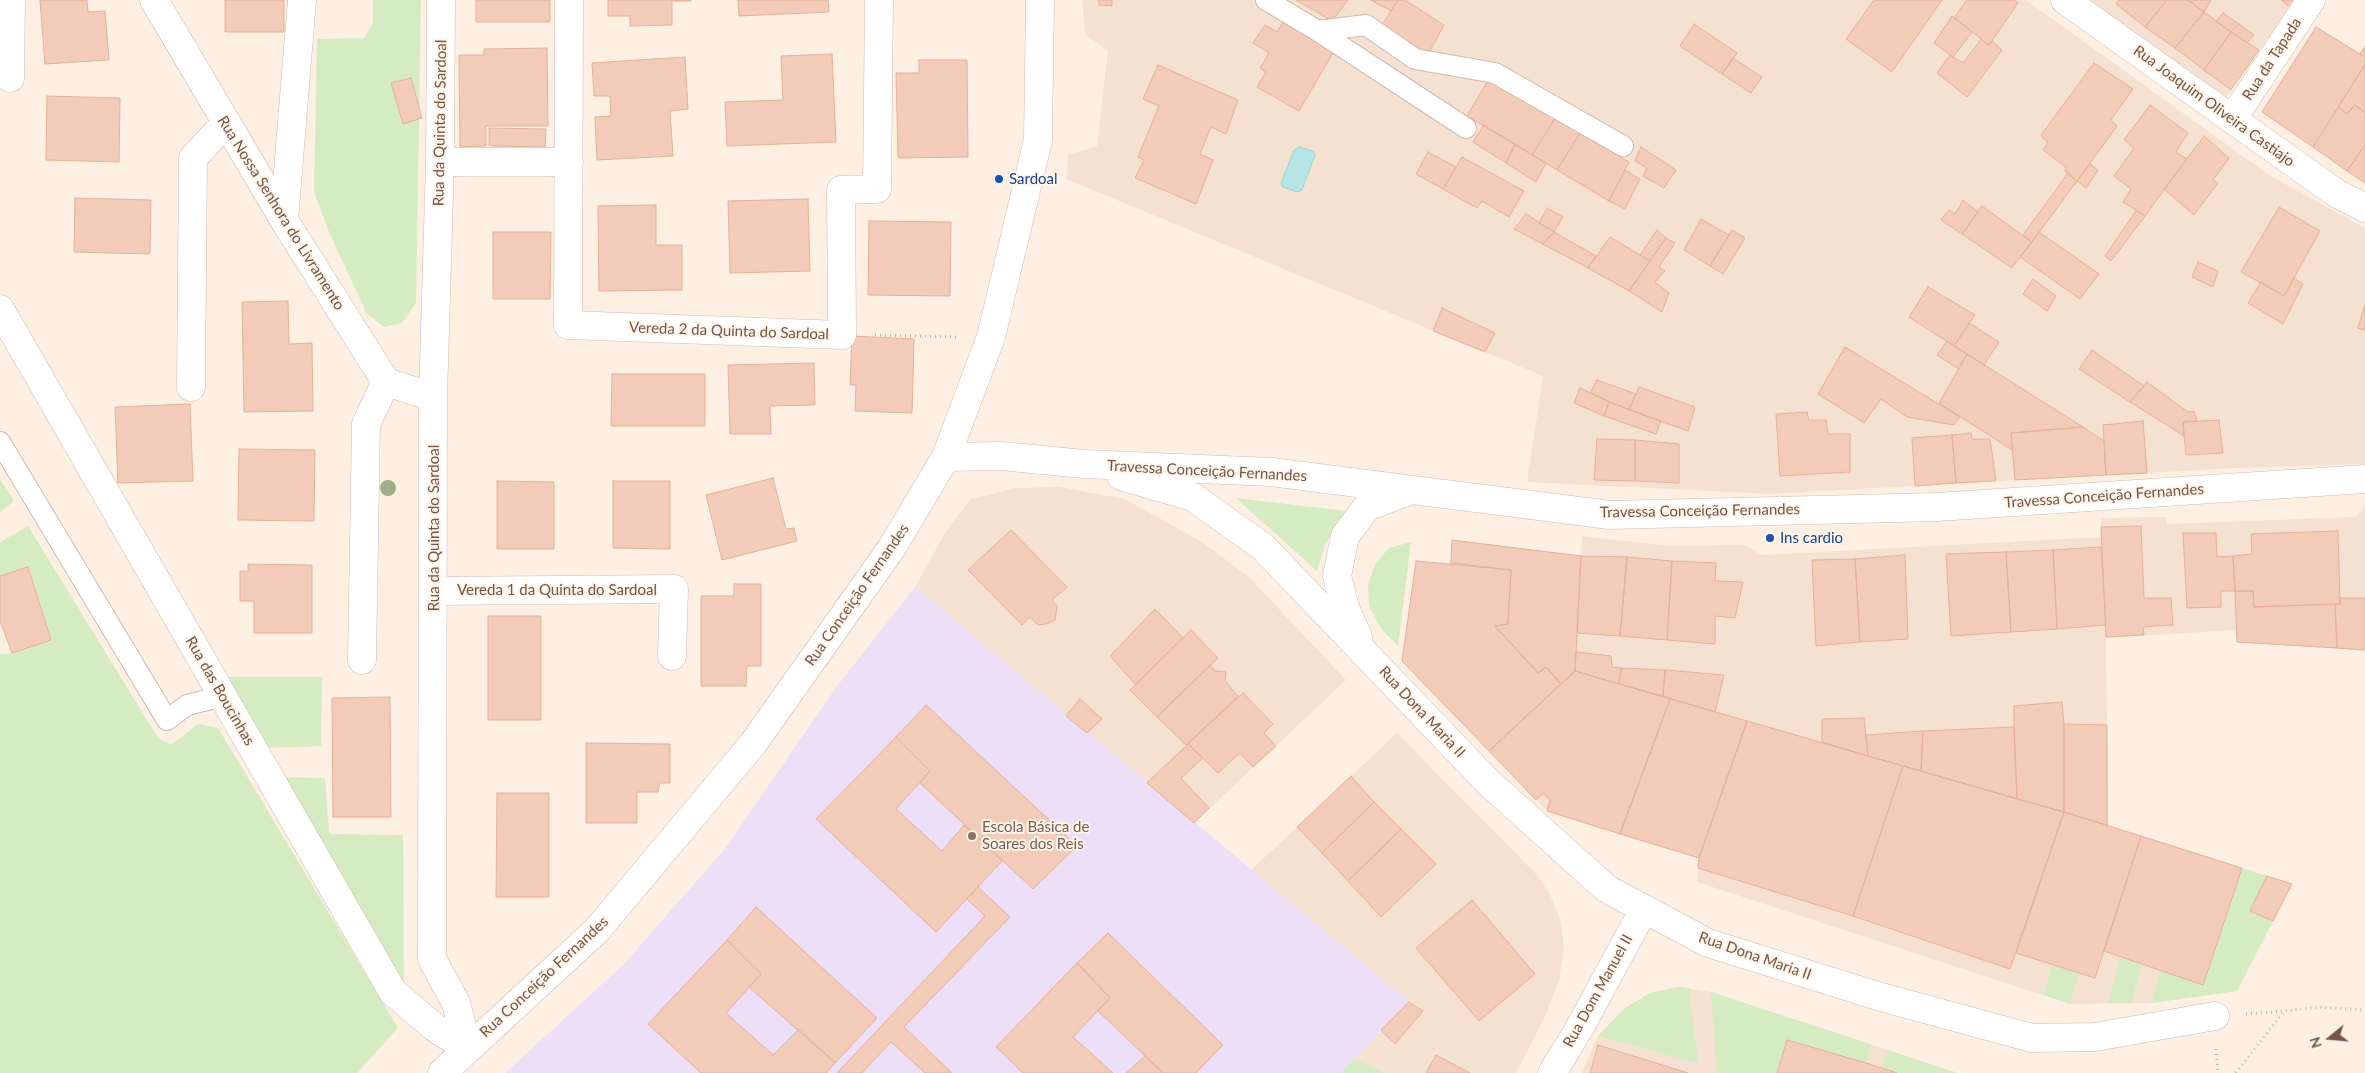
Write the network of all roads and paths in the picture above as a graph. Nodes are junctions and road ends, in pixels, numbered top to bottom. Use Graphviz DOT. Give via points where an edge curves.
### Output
graph roads {
  1 [pos="11,0"];
  2 [pos="154,0"];
  3 [pos="302,0"];
  4 [pos="441,0"];
  5 [pos="569,0"];
  6 [pos="879,0"];
  7 [pos="1040,0"];
  8 [pos="1266,0"];
  9 [pos="2065,0"];
  10 [pos="2311,0"];
  11 [pos="1318,31"];
  12 [pos="10,78"];
  13 [pos="2233,118"];
  14 [pos="226,123"];
  15 [pos="1466,128"];
  16 [pos="1623,146"];
  17 [pos="440,162"];
  18 [pos="569,162"];
  19 [pos="2365,208"];
  20 [pos="284,220"];
  21 [pos="0,309"];
  22 [pos="842,335"];
  23 [pos="991,337"];
  24 [pos="386,382"];
  25 [pos="191,387"];
  26 [pos="433,397"];
  27 [pos="0,442"];
  28 [pos="946,456"];
  29 [pos="1084,464"];
  30 [pos="2365,479"];
  31 [pos="1412,489"];
  32 [pos="434,591"];
  33 [pos="1365,651"];
  34 [pos="672,656"];
  35 [pos="362,660"];
  36 [pos="223,696"];
  37 [pos="1644,909"];
  38 [pos="2365,1010"];
  39 [pos="2215,1016"];
  40 [pos="468,1049"];
  41 [pos="442,1073"];
  42 [pos="1552,1073"];
  43 [pos="2236,1073"];
  1 -- 12 [label="street"];
  2 -- 14 [label="street, Rua Nossa Senhora do Livramento"];
  3 -- 20 [label="street"];
  4 -- 17 [label="street, Rua da Quinta do Sardoal"];
  5 -- 18 [label="street"];
  6 -- 22 [label="street, Vereda 2 da Quinta do Sardoal" via="877,189 841,190"];
  7 -- 23 [label="street, Rua Conceição Fernandes" via="1038,140"];
  8 -- 11 [label="lane"];
  9 -- 13 [label="street, Rua Joaquim Oliveira Castiajo"];
  10 -- 13 [label="street, Rua da Tapada"];
  11 -- 15 [label="lane"];
  11 -- 16 [label="lane" via="1366,25 1415,59 1495,73"];
  13 -- 19 [label="street, Rua Joaquim Oliveira Castiajo" via="2336,193"];
  14 -- 20 [label="street, Rua Nossa Senhora do Livramento"];
  14 -- 25 [label="street" via="193,158"];
  17 -- 18 [label="street"];
  17 -- 26 [label="street, Rua da Quinta do Sardoal"];
  18 -- 22 [label="street, Vereda 2 da Quinta do Sardoal" via="568,325"];
  20 -- 24 [label="street, Rua Nossa Senhora do Livramento"];
  21 -- 36 [label="street, Rua das Boucinhas"];
  22 -- 23 [label="path"];
  23 -- 28 [label="street, Rua Conceição Fernandes"];
  24 -- 26 [label="street"];
  24 -- 35 [label="street" via="366,424"];
  26 -- 32 [label="street, Rua da Quinta do Sardoal"];
  27 -- 36 [label="lane" via="167,720 187,705"];
  28 -- 29 [label="street, Travessa Conceição Fernandes" via="1001,456"];
  28 -- 40 [label="street, Rua Conceição Fernandes" via="891,549 752,745 597,930"];
  29 -- 31 [label="street, Travessa Conceição Fernandes" via="1271,472"];
  29 -- 33 [label="street, Rua Dona Maria II" via="1192,497 1263,547"];
  30 -- 31 [label="street, Travessa Conceição Fernandes" via="1937,507 1610,515"];
  31 -- 33 [label="street, Rua Dona Maria II" via="1367,507 1344,536 1337,576 1345,608"];
  32 -- 34 [label="street, Vereda 1 da Quinta do Sardoal" via="674,589"];
  32 -- 40 [label="street, Rua da Quinta do Sardoal" via="432,959 456,1003"];
  33 -- 37 [label="street, Rua Dona Maria II" via="1488,782 1607,890"];
  36 -- 40 [label="street, Rua das Boucinhas" via="393,992 434,1027"];
  37 -- 39 [label="street, Rua Dona Maria II" via="1708,942 1881,997 2032,1038 2095,1037"];
  37 -- 42 [label="street, Rua Dom Manuel II"];
  38 -- 43 [label="path" via="2319,1007 2284,1011"];
  40 -- 41 [label="street, Rua Conceição Fernandes"];
}
